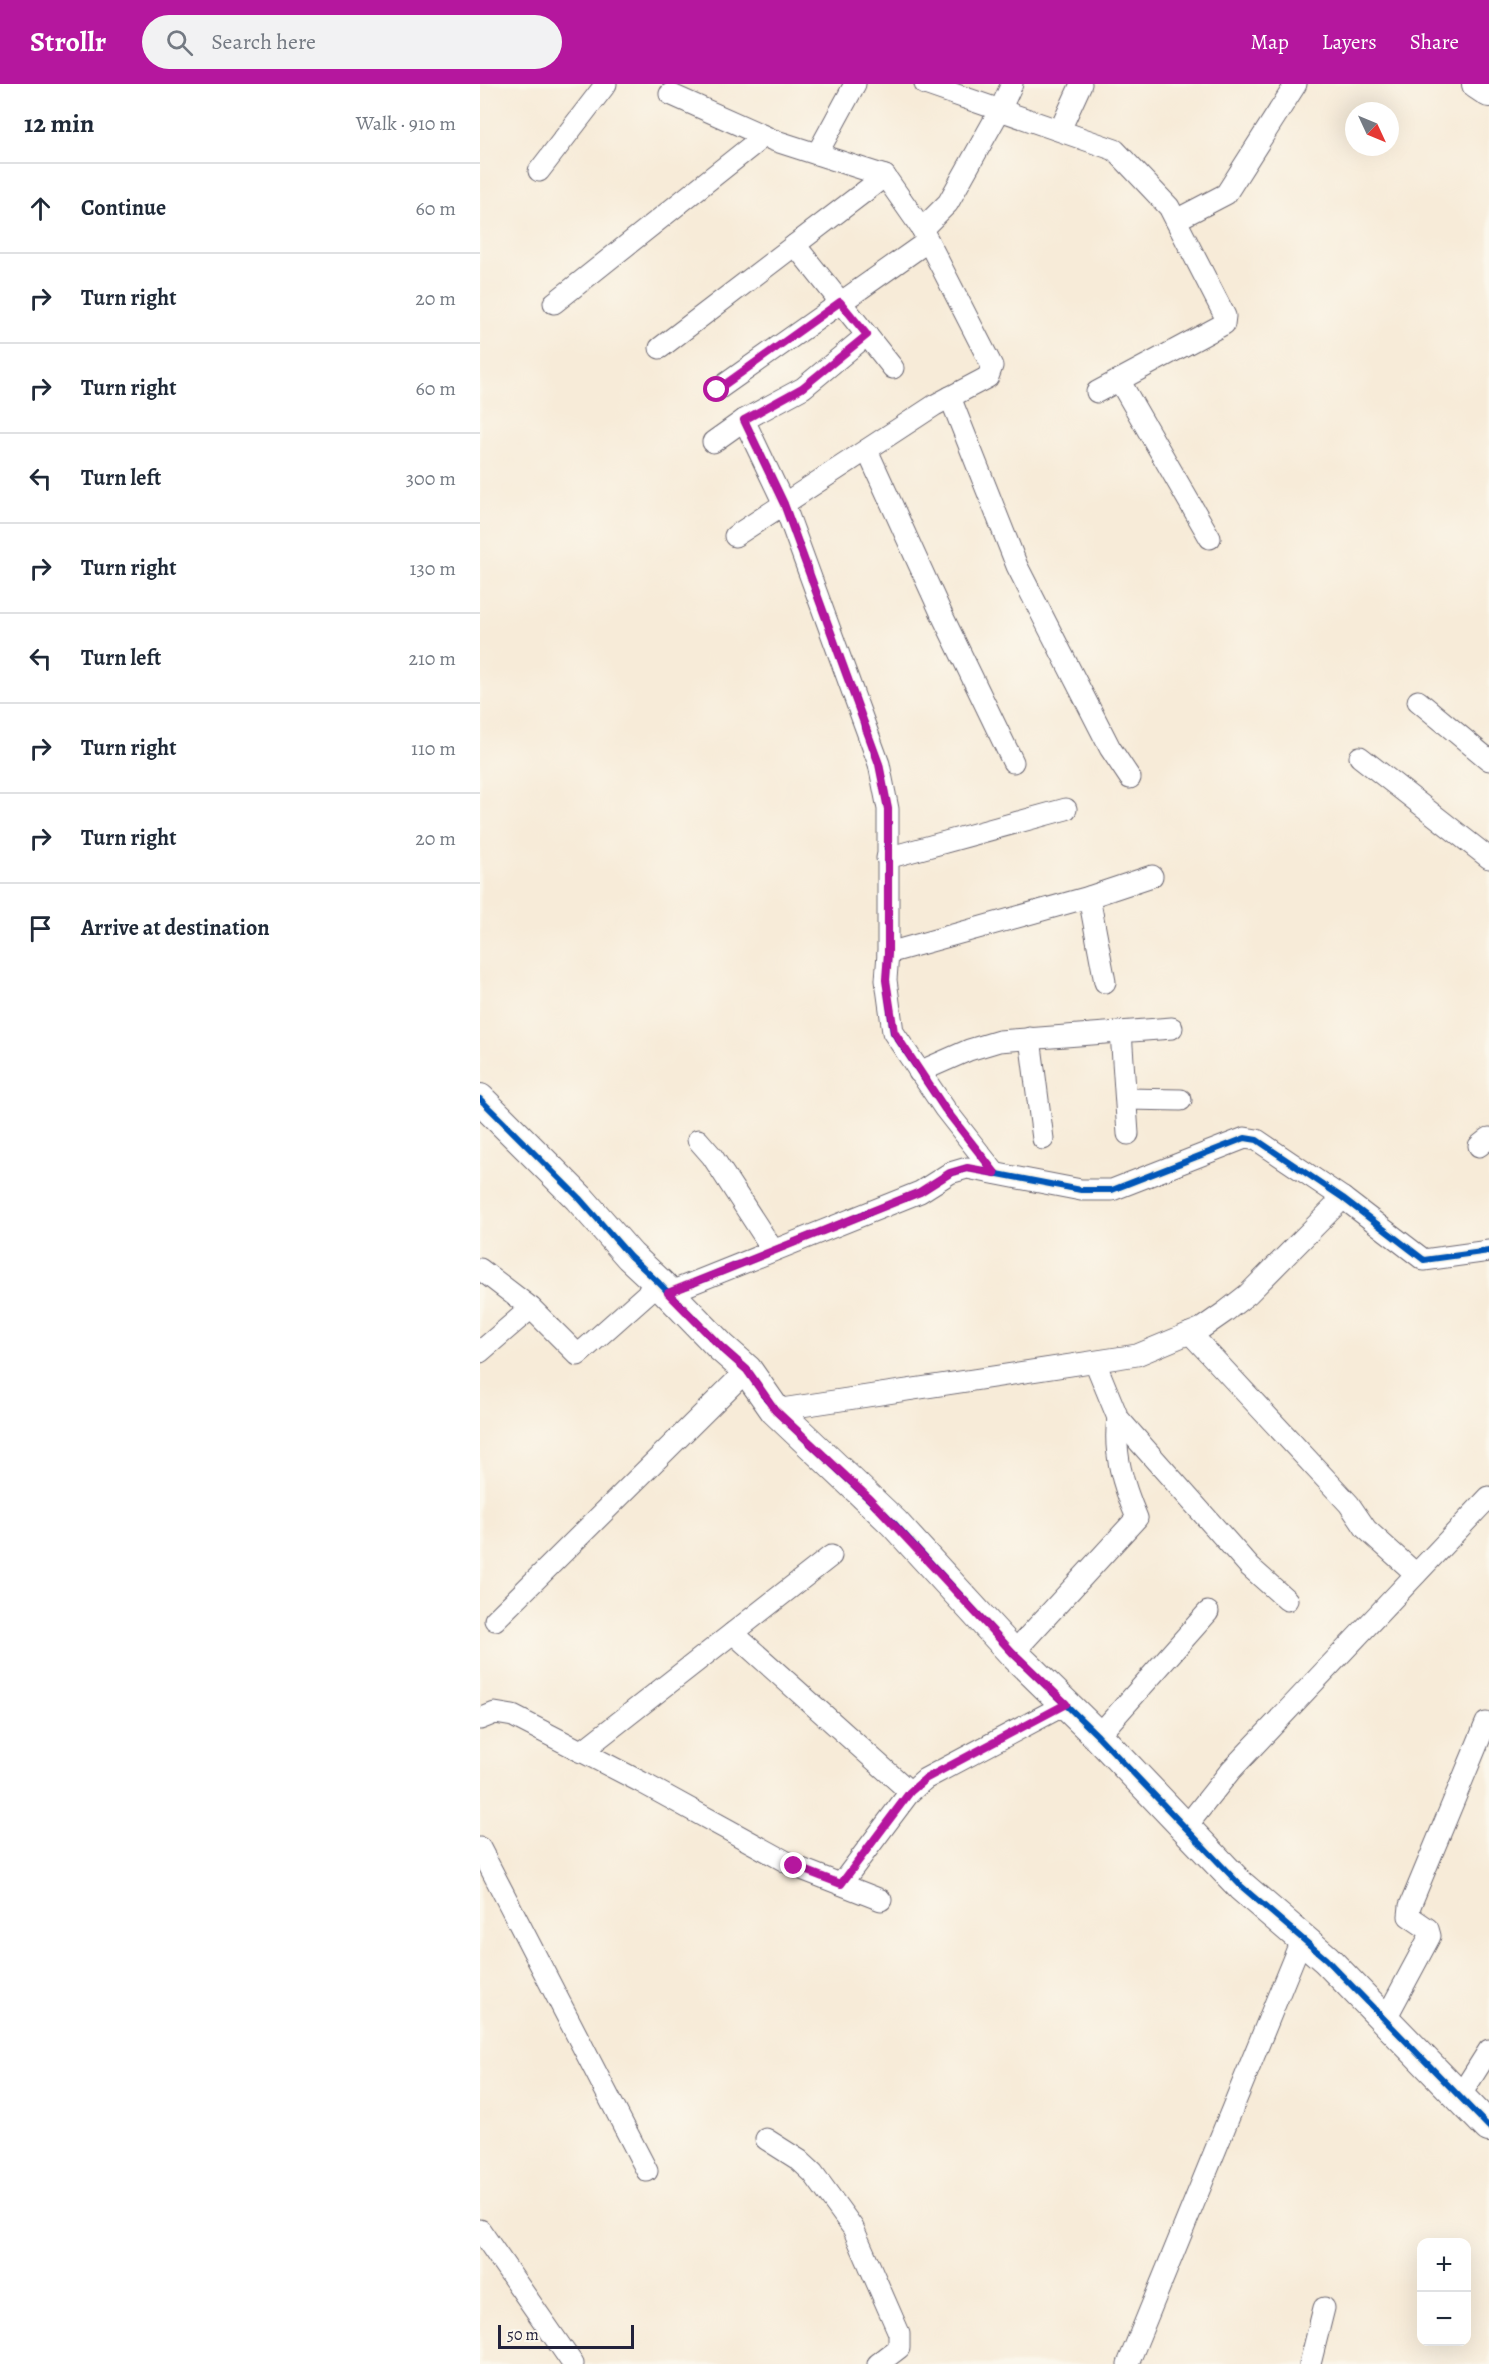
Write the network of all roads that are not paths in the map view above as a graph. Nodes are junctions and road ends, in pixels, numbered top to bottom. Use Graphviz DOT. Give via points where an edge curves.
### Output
graph roads {
  1 [pos="606,84"];
  2 [pos="855,84"];
  3 [pos="925,84"];
  4 [pos="1012,84"];
  5 [pos="1081,84"];
  6 [pos="1296,84"];
  7 [pos="1477,84"];
  8 [pos="1489,92"];
  9 [pos="670,94"];
  10 [pos="1000,110"];
  11 [pos="1060,130"];
  12 [pos="764,136"];
  13 [pos="817,154"];
  14 [pos="539,171"];
  15 [pos="885,176"];
  16 [pos="1176,220"];
  17 [pos="925,235"];
  18 [pos="795,245"];
  19 [pos="840,302"];
  20 [pos="554,303"];
  21 [pos="867,335"];
  22 [pos="660,348"];
  23 [pos="893,368"];
  24 [pos="1119,380"];
  25 [pos="717,390"];
  26 [pos="1097,392"];
  27 [pos="950,397"];
  28 [pos="744,420"];
  29 [pos="713,442"];
  30 [pos="867,450"];
  31 [pos="784,504"];
  32 [pos="735,536"];
  33 [pos="1210,538"];
  34 [pos="1418,701"];
  35 [pos="1360,757"];
  36 [pos="1489,760"];
  37 [pos="1013,762"];
  38 [pos="1130,778"];
  39 [pos="1066,809"];
  40 [pos="887,858"];
  41 [pos="1489,858"];
  42 [pos="1152,876"];
  43 [pos="1089,897"];
  44 [pos="888,953"];
  45 [pos="1105,981"];
  46 [pos="1172,1028"];
  47 [pos="1122,1032"];
  48 [pos="1029,1038"];
  49 [pos="919,1072"];
  50 [pos="480,1099"];
  51 [pos="1126,1099"];
  52 [pos="1181,1100"];
  53 [pos="1128,1134"];
  54 [pos="1043,1139"];
  55 [pos="698,1140"];
  56 [pos="995,1173"];
  57 [pos="1343,1198"];
  58 [pos="773,1250"];
  59 [pos="1489,1251"];
  60 [pos="480,1269"];
  61 [pos="664,1288"];
  62 [pos="531,1308"];
  63 [pos="1190,1333"];
  64 [pos="481,1348"];
  65 [pos="1095,1362"];
  66 [pos="747,1370"];
  67 [pos="775,1410"];
  68 [pos="1118,1418"];
  69 [pos="1489,1497"];
  70 [pos="831,1556"];
  71 [pos="1416,1574"];
  72 [pos="1287,1600"];
  73 [pos="1208,1611"];
  74 [pos="495,1620"];
  75 [pos="733,1633"];
  76 [pos="1013,1653"];
  77 [pos="1066,1704"];
  78 [pos="480,1719"];
  79 [pos="1486,1723"];
  80 [pos="1098,1736"];
  81 [pos="581,1752"];
  82 [pos="910,1792"];
  83 [pos="1185,1827"];
  84 [pos="480,1848"];
  85 [pos="841,1884"];
  86 [pos="881,1900"];
  87 [pos="1302,1938"];
  88 [pos="1385,2020"];
  89 [pos="1489,2050"];
  90 [pos="1460,2097"];
  91 [pos="1489,2127"];
  92 [pos="766,2139"];
  93 [pos="647,2171"];
  94 [pos="480,2229"];
  95 [pos="1324,2308"];
  96 [pos="573,2364"];
  97 [pos="878,2364"];
  98 [pos="1128,2364"];
  99 [pos="1310,2364"];
  1 -- 14 [label="street"];
  2 -- 13 [label="street"];
  3 -- 10 [label="street"];
  4 -- 10 [label="street"];
  5 -- 11 [label="street"];
  6 -- 16 [label="street" via="1226,194"];
  7 -- 8 [label="street"];
  9 -- 12 [label="street"];
  10 -- 11 [label="street"];
  10 -- 17 [label="street" via="948,203"];
  11 -- 16 [label="street" via="1115,150 1169,207"];
  12 -- 13 [label="street"];
  12 -- 20 [label="street"];
  13 -- 15 [label="street"];
  15 -- 17 [label="street"];
  15 -- 18 [label="street"];
  16 -- 24 [label="street" via="1226,316 1224,324"];
  17 -- 19 [label="street"];
  17 -- 27 [label="street" via="992,366 988,377"];
  18 -- 19 [label="street"];
  18 -- 22 [label="street"];
  19 -- 21 [label="street"];
  19 -- 25 [label="street"];
  21 -- 23 [label="street"];
  21 -- 28 [label="street" via="802,388"];
  24 -- 26 [label="street"];
  24 -- 33 [label="street"];
  27 -- 30 [label="street"];
  27 -- 38 [label="street" via="1017,566 1110,748"];
  28 -- 29 [label="street"];
  28 -- 31 [label="street"];
  30 -- 31 [label="street"];
  30 -- 37 [label="street"];
  31 -- 32 [label="street"];
  31 -- 40 [label="street" via="879,764 888,809"];
  34 -- 36 [label="street"];
  35 -- 41 [label="street"];
  39 -- 40 [label="street"];
  40 -- 44 [label="street"];
  42 -- 43 [label="street"];
  43 -- 44 [label="street"];
  43 -- 45 [label="street"];
  44 -- 49 [label="street" via="886,980 892,1026"];
  46 -- 47 [label="street"];
  47 -- 48 [label="street"];
  47 -- 51 [label="street"];
  48 -- 49 [label="street" via="969,1050"];
  48 -- 54 [label="street"];
  49 -- 56 [label="street"];
  50 -- 61 [label="street"];
  51 -- 52 [label="street"];
  51 -- 53 [label="street"];
  55 -- 58 [label="street"];
  56 -- 57 [label="street" via="1081,1190 1112,1190 1245,1138 1257,1140"];
  56 -- 58 [label="street" via="967,1168 950,1173 920,1192"];
  57 -- 59 [label="street" via="1424,1260"];
  57 -- 63 [label="street" via="1248,1294"];
  58 -- 61 [label="street"];
  60 -- 62 [label="street"];
  61 -- 62 [label="street" via="578,1355"];
  61 -- 66 [label="street"];
  62 -- 64 [label="street"];
  63 -- 65 [label="street" via="1137,1355"];
  63 -- 71 [label="street" via="1349,1504 1366,1529"];
  65 -- 67 [label="street"];
  65 -- 68 [label="street"];
  66 -- 67 [label="street"];
  66 -- 74 [label="street"];
  67 -- 76 [label="street" via="886,1515"];
  68 -- 72 [label="street" via="1250,1567"];
  68 -- 76 [label="street" via="1119,1465 1137,1518"];
  69 -- 71 [label="street"];
  70 -- 75 [label="street"];
  71 -- 83 [label="street" via="1231,1770"];
  73 -- 80 [label="street"];
  75 -- 81 [label="street"];
  75 -- 82 [label="street"];
  76 -- 77 [label="street"];
  77 -- 80 [label="street"];
  77 -- 82 [label="street" via="925,1779"];
  78 -- 81 [label="street" via="495,1713 513,1716"];
  79 -- 88 [label="street" via="1410,1906 1409,1916 1428,1929 1430,1936"];
  80 -- 83 [label="street"];
  81 -- 85 [label="street" via="794,1866"];
  82 -- 85 [label="street"];
  83 -- 87 [label="street" via="1241,1886"];
  84 -- 93 [label="street"];
  85 -- 86 [label="street"];
  87 -- 88 [label="street"];
  87 -- 98 [label="street"];
  88 -- 90 [label="street"];
  89 -- 90 [label="street"];
  90 -- 91 [label="street"];
  92 -- 97 [label="street" via="813,2173 853,2228 899,2333 899,2348"];
  94 -- 96 [label="street"];
  95 -- 99 [label="street"];
}
